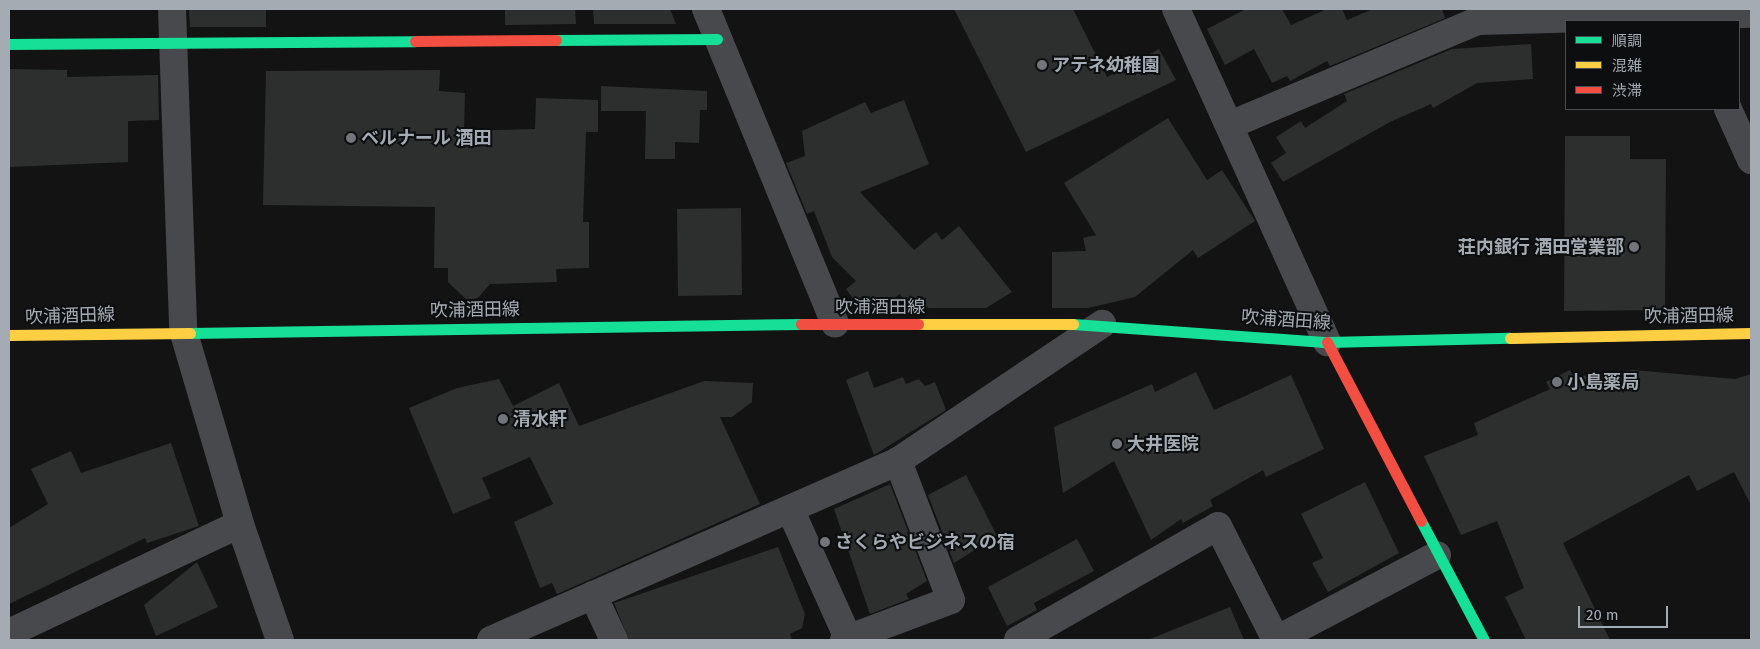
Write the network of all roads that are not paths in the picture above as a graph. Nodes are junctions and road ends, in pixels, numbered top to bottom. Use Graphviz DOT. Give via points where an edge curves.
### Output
graph roads {
  1 [pos="172,9"];
  2 [pos="706,9"];
  3 [pos="1176,9"];
  4 [pos="1751,14"];
  5 [pos="1685,15"];
  6 [pos="717,39"];
  7 [pos="9,44"];
  8 [pos="173,44"];
  9 [pos="1728,110"];
  10 [pos="1230,125"];
  11 [pos="1751,160"];
  12 [pos="836,324"];
  13 [pos="1102,324"];
  14 [pos="183,330"];
  15 [pos="1751,333"];
  16 [pos="9,335"];
  17 [pos="1327,342"];
  18 [pos="898,461"];
  19 [pos="790,509"];
  20 [pos="240,524"];
  21 [pos="1437,555"];
  22 [pos="593,595"];
  23 [pos="9,633"];
  24 [pos="846,639"];
  25 [pos="280,640"];
  26 [pos="491,640"];
  27 [pos="614,640"];
  28 [pos="1018,640"];
  29 [pos="1276,640"];
  30 [pos="1484,640"];
  1 -- 8 [label="street"];
  2 -- 6 [label="street"];
  3 -- 10 [label="street"];
  4 -- 5 [label="street"];
  5 -- 10 [label="street" via="1478,21"];
  6 -- 8 [label="main road"];
  6 -- 12 [label="street"];
  7 -- 8 [label="main road"];
  8 -- 14 [label="street"];
  9 -- 11 [label="street"];
  10 -- 17 [label="street"];
  12 -- 13 [label="main road, 吹浦酒田線"];
  12 -- 14 [label="main road, 吹浦酒田線"];
  13 -- 17 [label="main road, 吹浦酒田線"];
  13 -- 18 [label="street"];
  14 -- 16 [label="main road, 吹浦酒田線"];
  14 -- 20 [label="street"];
  15 -- 17 [label="main road, 吹浦酒田線"];
  17 -- 21 [label="main road"];
  18 -- 19 [label="street"];
  18 -- 24 [label="street" via="951,600"];
  19 -- 22 [label="street"];
  19 -- 24 [label="street"];
  20 -- 23 [label="street"];
  20 -- 25 [label="street"];
  21 -- 29 [label="street"];
  21 -- 30 [label="main road"];
  22 -- 26 [label="street"];
  22 -- 27 [label="street"];
  28 -- 29 [label="street" via="1218,526"];
}
